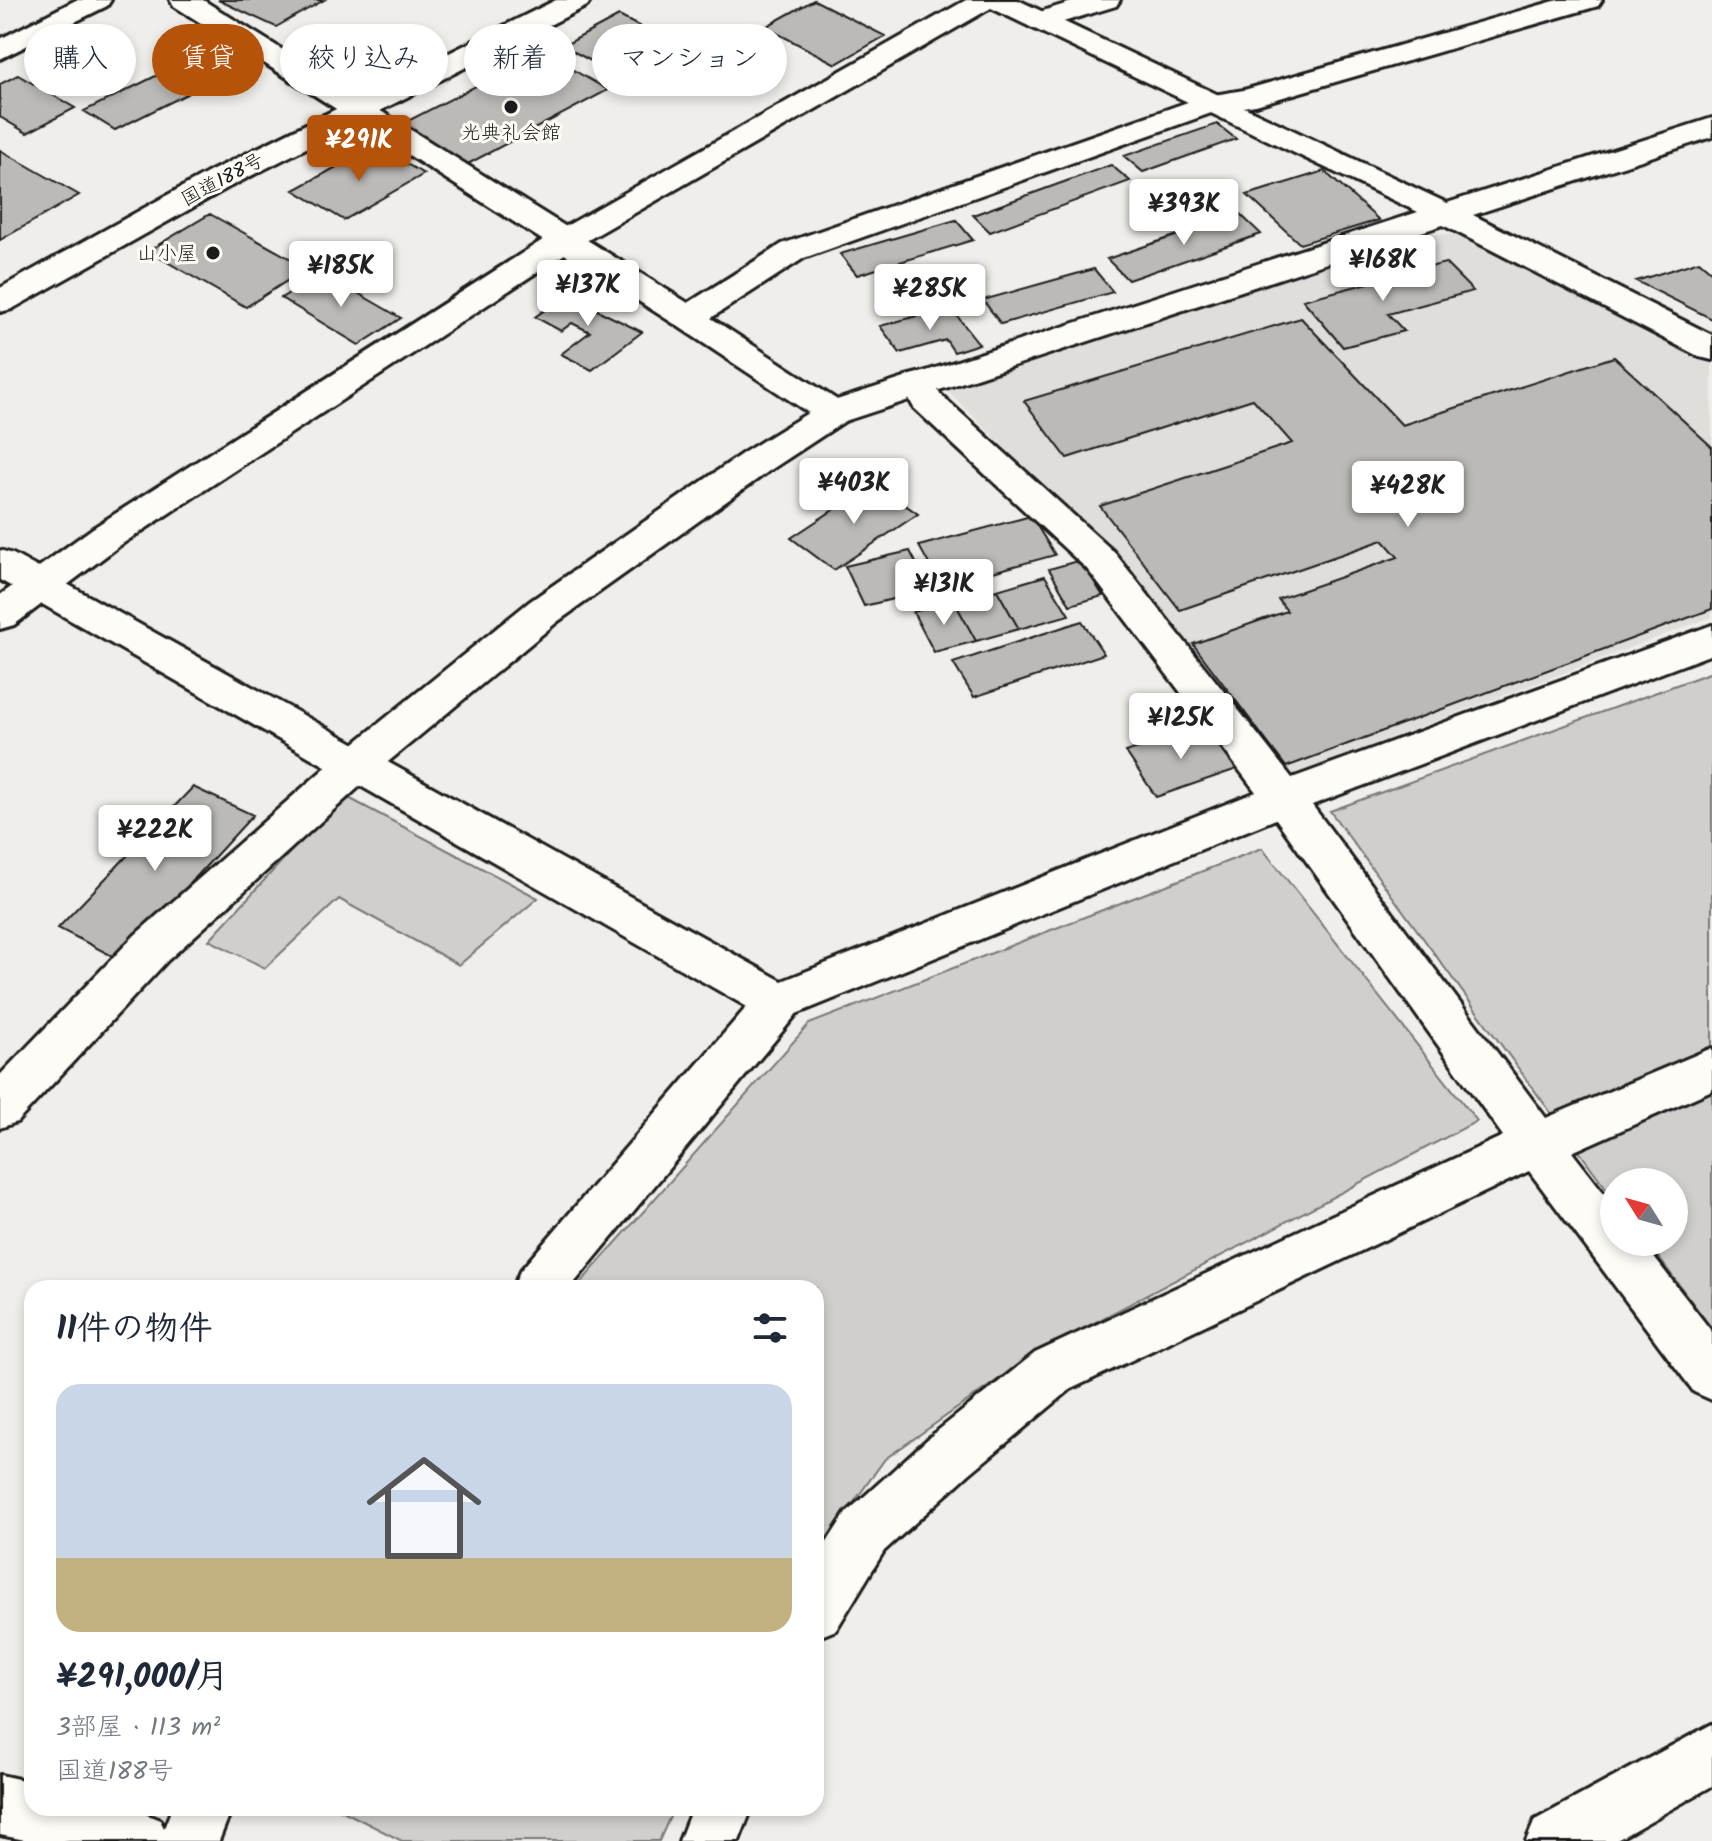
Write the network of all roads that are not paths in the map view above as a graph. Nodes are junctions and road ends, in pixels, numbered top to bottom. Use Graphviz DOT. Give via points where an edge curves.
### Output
graph roads {
  1 [pos="97,0"];
  2 [pos="184,0"];
  3 [pos="533,0"];
  4 [pos="577,0"];
  5 [pos="986,0"];
  6 [pos="996,0"];
  7 [pos="1106,0"];
  8 [pos="1588,0"];
  9 [pos="1040,21"];
  10 [pos="0,50"];
  11 [pos="347,103"];
  12 [pos="1212,103"];
  13 [pos="1712,127"];
  14 [pos="1442,214"];
  15 [pos="563,241"];
  16 [pos="0,271"];
  17 [pos="0,302"];
  18 [pos="688,318"];
  19 [pos="1712,349"];
  20 [pos="918,384"];
  21 [pos="833,413"];
  22 [pos="0,563"];
  23 [pos="39,586"];
  24 [pos="0,615"];
  25 [pos="1712,639"];
  26 [pos="356,765"];
  27 [pos="1284,798"];
  28 [pos="779,1002"];
  29 [pos="1712,1068"];
  30 [pos="0,1107"];
  31 [pos="1537,1144"];
  32 [pos="545,1280"];
  33 [pos="1712,1374"];
  34 [pos="824,1597"];
  35 [pos="1712,1753"];
  36 [pos="0,1805"];
  37 [pos="24,1810"];
  38 [pos="54,1816"];
  39 [pos="199,1816"];
  40 [pos="719,1816"];
  41 [pos="139,1841"];
  42 [pos="189,1841"];
  43 [pos="709,1841"];
  44 [pos="1556,1841"];
  1 -- 10 [label="main road"];
  2 -- 11 [label="main road"];
  3 -- 11 [label="main road, 国道188号"];
  4 -- 11 [label="main road, 国道188号"];
  5 -- 15 [label="main road"];
  6 -- 9 [label="main road"];
  7 -- 9 [label="main road"];
  8 -- 12 [label="main road" via="1246,99"];
  9 -- 12 [label="main road"];
  11 -- 15 [label="main road"];
  11 -- 16 [label="main road, 国道188号" via="197,165"];
  11 -- 17 [label="main road, 国道188号"];
  12 -- 14 [label="main road"];
  12 -- 18 [label="main road" via="793,251"];
  13 -- 14 [label="main road"];
  14 -- 19 [label="main road"];
  14 -- 20 [label="main road"];
  15 -- 18 [label="main road"];
  15 -- 23 [label="main road" via="106,537"];
  18 -- 21 [label="main road"];
  20 -- 21 [label="main road"];
  20 -- 27 [label="main road" via="926,400 1101,561"];
  21 -- 26 [label="main road" via="543,612"];
  22 -- 23 [label="main road"];
  23 -- 24 [label="main road"];
  23 -- 26 [label="main road"];
  25 -- 27 [label="main road"];
  26 -- 28 [label="main road"];
  26 -- 30 [label="main road" via="151,948"];
  27 -- 28 [label="main road"];
  27 -- 31 [label="main road"];
  28 -- 32 [label="main road"];
  29 -- 31 [label="main road"];
  31 -- 33 [label="main road"];
  31 -- 34 [label="main road" via="1053,1371 865,1532"];
  35 -- 44 [label="main road"];
  36 -- 37 [label="main road"];
  38 -- 41 [label="main road"];
  39 -- 42 [label="main road"];
  40 -- 43 [label="main road"];
}
